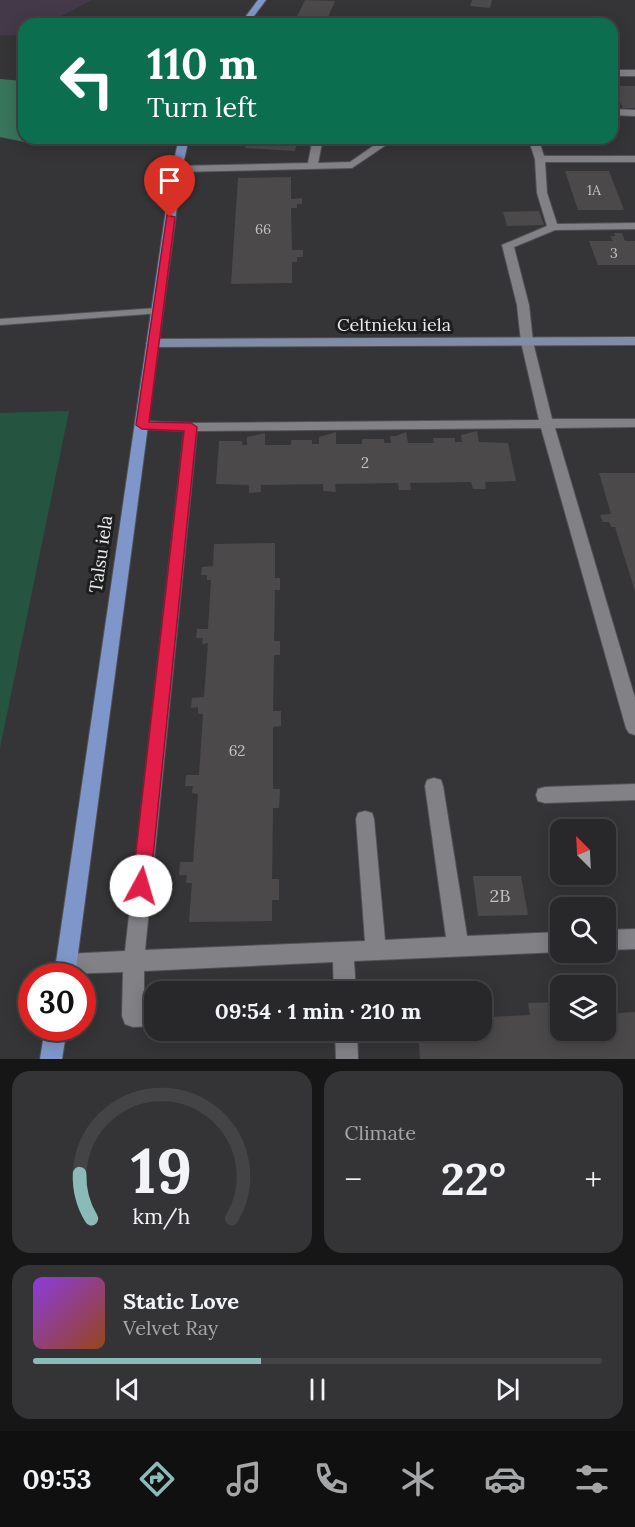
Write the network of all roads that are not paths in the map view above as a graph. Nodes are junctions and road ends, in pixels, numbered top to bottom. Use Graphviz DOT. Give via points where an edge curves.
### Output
graph roads {
  1 [pos="262,0"];
  2 [pos="248,18"];
  3 [pos="618,72"];
  4 [pos="635,73"];
  5 [pos="618,112"];
  6 [pos="635,112"];
  7 [pos="183,144"];
  8 [pos="317,144"];
  9 [pos="381,144"];
  10 [pos="535,144"];
  11 [pos="540,159"];
  12 [pos="635,159"];
  13 [pos="312,166"];
  14 [pos="177,169"];
  15 [pos="635,226"];
  16 [pos="554,227"];
  17 [pos="157,311"];
  18 [pos="0,322"];
  19 [pos="635,341"];
  20 [pos="527,342"];
  21 [pos="152,343"];
  22 [pos="635,423"];
  23 [pos="547,424"];
  24 [pos="142,425"];
  25 [pos="191,427"];
  26 [pos="635,728"];
  27 [pos="434,786"];
  28 [pos="635,792"];
  29 [pos="545,795"];
  30 [pos="365,819"];
  31 [pos="635,939"];
  32 [pos="616,940"];
  33 [pos="550,942"];
  34 [pos="458,946"];
  35 [pos="376,949"];
  36 [pos="344,951"];
  37 [pos="134,960"];
  38 [pos="66,963"];
  39 [pos="96,966"];
  40 [pos="345,981"];
  41 [pos="144,1015"];
  42 [pos="54,1041"];
  43 [pos="346,1041"];
  44 [pos="51,1059"];
  45 [pos="347,1059"];
  1 -- 2 [label="main road"];
  3 -- 4 [label="street"];
  5 -- 6 [label="street"];
  7 -- 14 [label="main road, Talsu iela"];
  8 -- 13 [label="street"];
  9 -- 13 [label="street" via="352,165"];
  10 -- 11 [label="street"];
  11 -- 12 [label="street"];
  11 -- 16 [label="street" via="542,193"];
  13 -- 14 [label="street"];
  14 -- 17 [label="main road, Talsu iela"];
  15 -- 16 [label="street"];
  16 -- 20 [label="street" via="508,245 523,305"];
  17 -- 18 [label="lane"];
  17 -- 21 [label="main road, Talsu iela"];
  19 -- 20 [label="street, Celtnieku iela"];
  20 -- 21 [label="street, Celtnieku iela"];
  20 -- 23 [label="street"];
  21 -- 24 [label="main road, Talsu iela"];
  22 -- 23 [label="street"];
  23 -- 25 [label="street"];
  23 -- 26 [label="street"];
  24 -- 25 [label="street"];
  24 -- 38 [label="main road, Talsu iela"];
  25 -- 37 [label="street"];
  27 -- 34 [label="street"];
  28 -- 29 [label="street"];
  30 -- 35 [label="street"];
  31 -- 32 [label="street"];
  33 -- 34 [label="street"];
  34 -- 35 [label="street"];
  35 -- 36 [label="street"];
  36 -- 37 [label="street"];
  36 -- 40 [label="street"];
  37 -- 39 [label="street"];
  37 -- 41 [label="street" via="133,1016"];
  42 -- 44 [label="main road"];
  43 -- 45 [label="street"];
}
